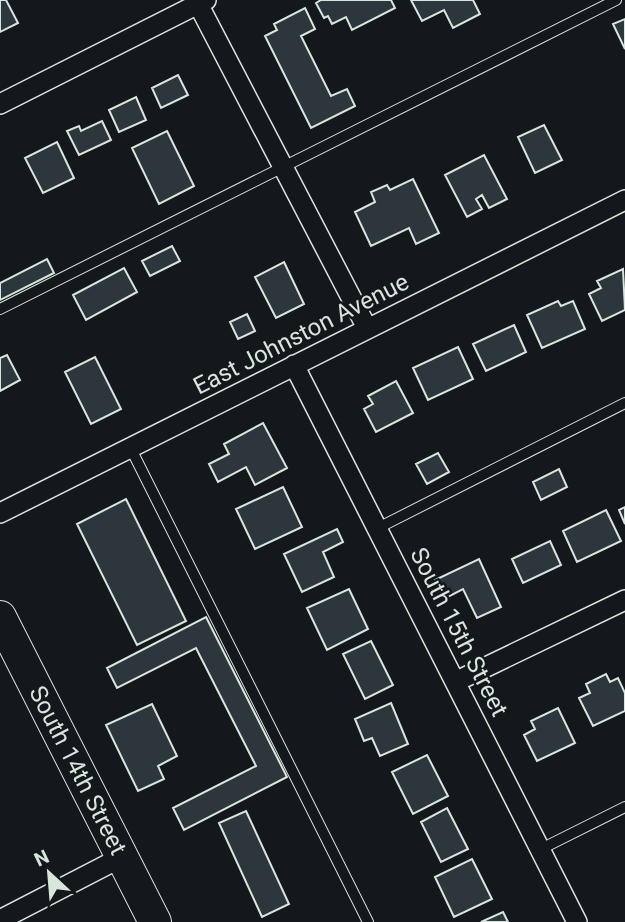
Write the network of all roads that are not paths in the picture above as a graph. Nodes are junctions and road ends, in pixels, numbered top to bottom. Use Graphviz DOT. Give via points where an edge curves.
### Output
graph roads {
  1 [pos="616,0"];
  2 [pos="200,1"];
  3 [pos="0,104"];
  4 [pos="283,167"];
  5 [pos="625,200"];
  6 [pos="0,309"];
  7 [pos="367,328"];
  8 [pos="294,365"];
  9 [pos="625,403"];
  10 [pos="130,447"];
  11 [pos="0,513"];
  12 [pos="378,528"];
  13 [pos="625,600"];
  14 [pos="0,617"];
  15 [pos="457,681"];
  16 [pos="625,807"];
  17 [pos="541,849"];
  18 [pos="122,858"];
  19 [pos="0,920"];
  20 [pos="155,922"];
  21 [pos="368,922"];
  22 [pos="578,922"];
  1 -- 4 [label="lane"];
  2 -- 3 [label="street"];
  2 -- 4 [label="street"];
  4 -- 6 [label="lane"];
  4 -- 7 [label="street"];
  5 -- 7 [label="street, East Johnston Avenue"];
  7 -- 8 [label="street, East Johnston Avenue"];
  8 -- 10 [label="street, East Johnston Avenue"];
  8 -- 12 [label="street, South 15th Street"];
  9 -- 12 [label="lane"];
  10 -- 11 [label="street, East Johnston Avenue"];
  10 -- 21 [label="lane"];
  12 -- 15 [label="street, South 15th Street"];
  13 -- 15 [label="street"];
  14 -- 18 [label="main road, South 14th Street"];
  15 -- 17 [label="street, South 15th Street"];
  16 -- 17 [label="lane"];
  17 -- 22 [label="street, South 15th Street"];
  18 -- 19 [label="street"];
  18 -- 20 [label="main road, South 14th Street"];
}
